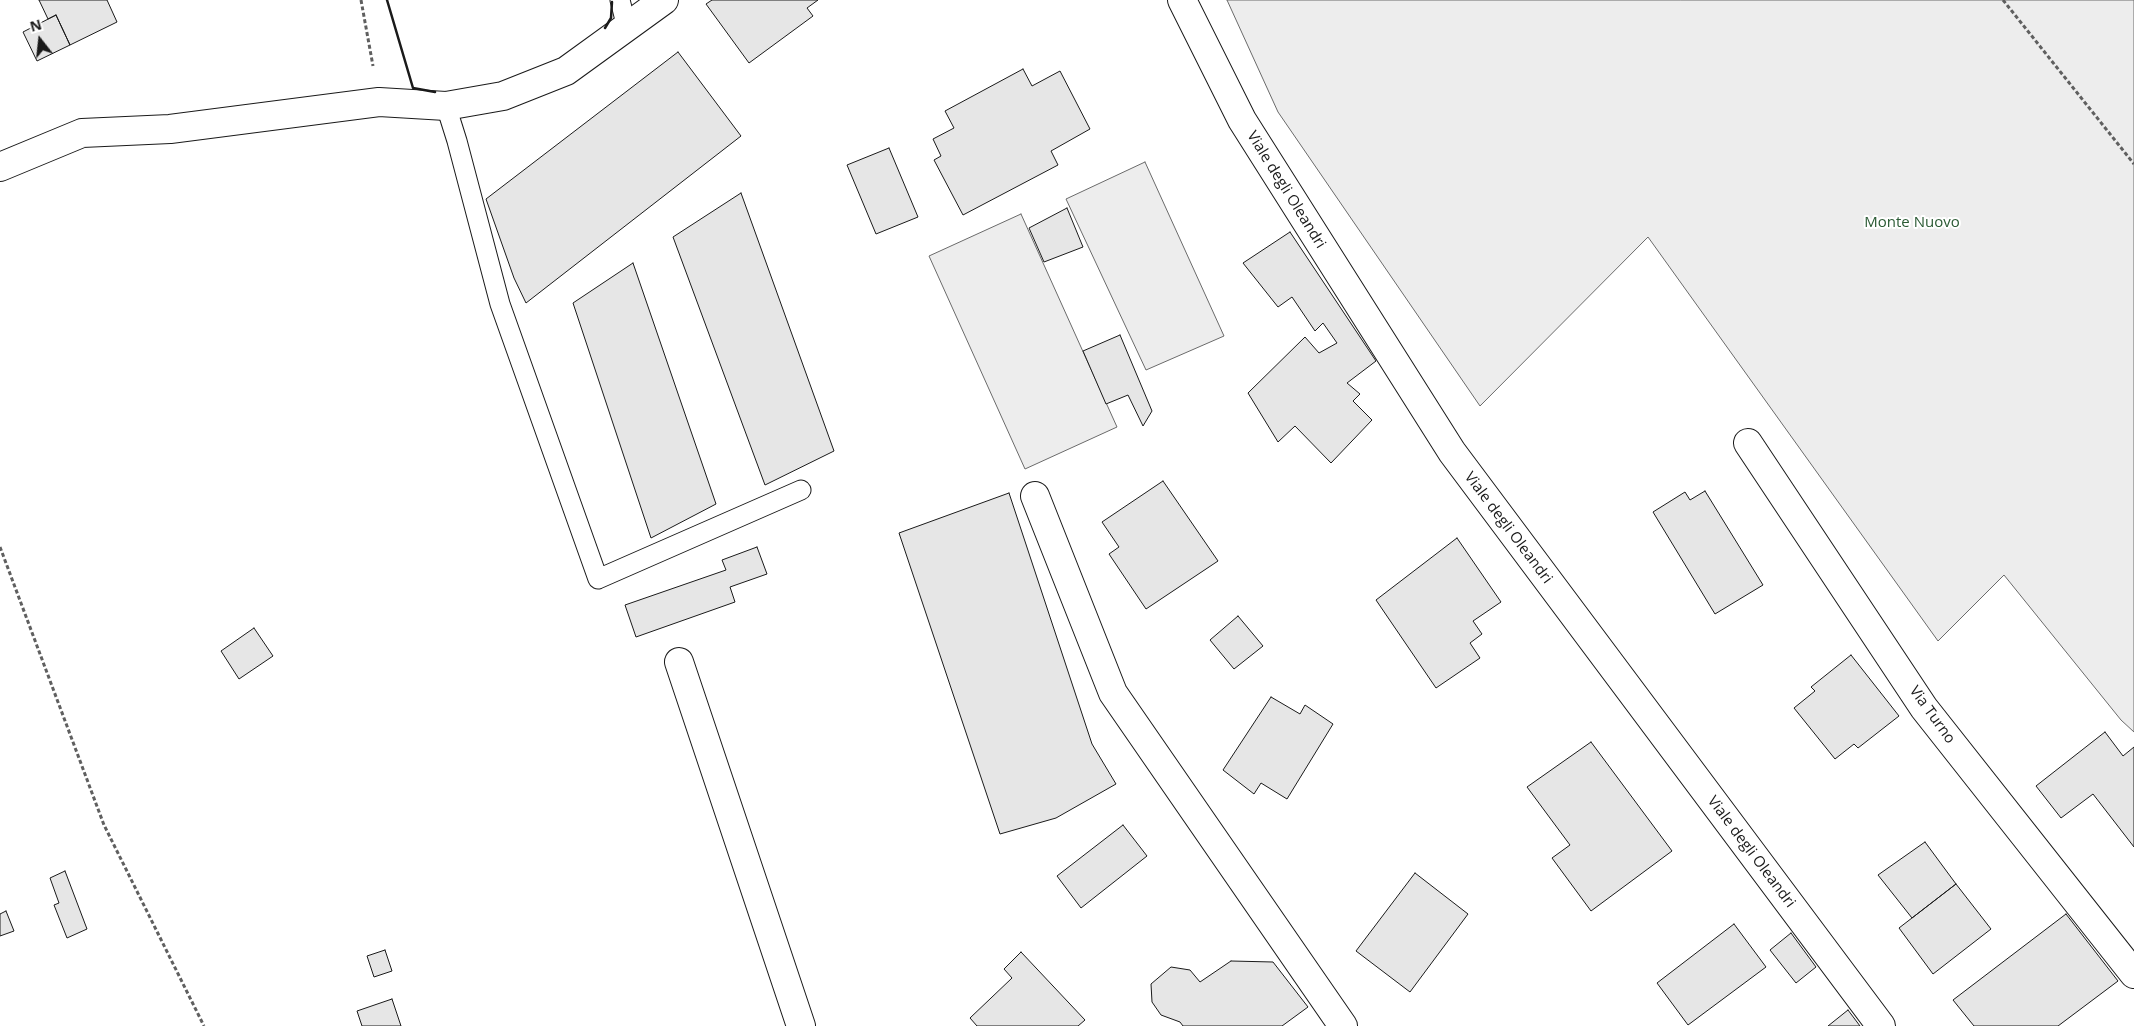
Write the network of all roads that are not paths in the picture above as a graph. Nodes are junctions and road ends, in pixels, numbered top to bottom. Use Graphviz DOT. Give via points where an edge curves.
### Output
graph roads {
  1 [pos="620,0"];
  2 [pos="664,0"];
  3 [pos="1182,0"];
  4 [pos="627,28"];
  5 [pos="446,106"];
  6 [pos="0,166"];
  7 [pos="1748,442"];
  8 [pos="801,490"];
  9 [pos="1035,496"];
  10 [pos="679,662"];
  11 [pos="2134,974"];
  12 [pos="801,1026"];
  13 [pos="1343,1026"];
  14 [pos="1881,1026"];
  1 -- 4 [label="lane"];
  2 -- 4 [label="street"];
  3 -- 14 [label="street, Viale degli Oleandri" via="1242,120 1452,452"];
  4 -- 5 [label="street" via="566,71 503,96"];
  5 -- 6 [label="street" via="379,102 170,129 82,133"];
  5 -- 8 [label="lane" via="500,304 598,579"];
  7 -- 11 [label="street, Via Turno" via="1924,708"];
  9 -- 13 [label="street" via="1113,693"];
  10 -- 12 [label="street"];
}
